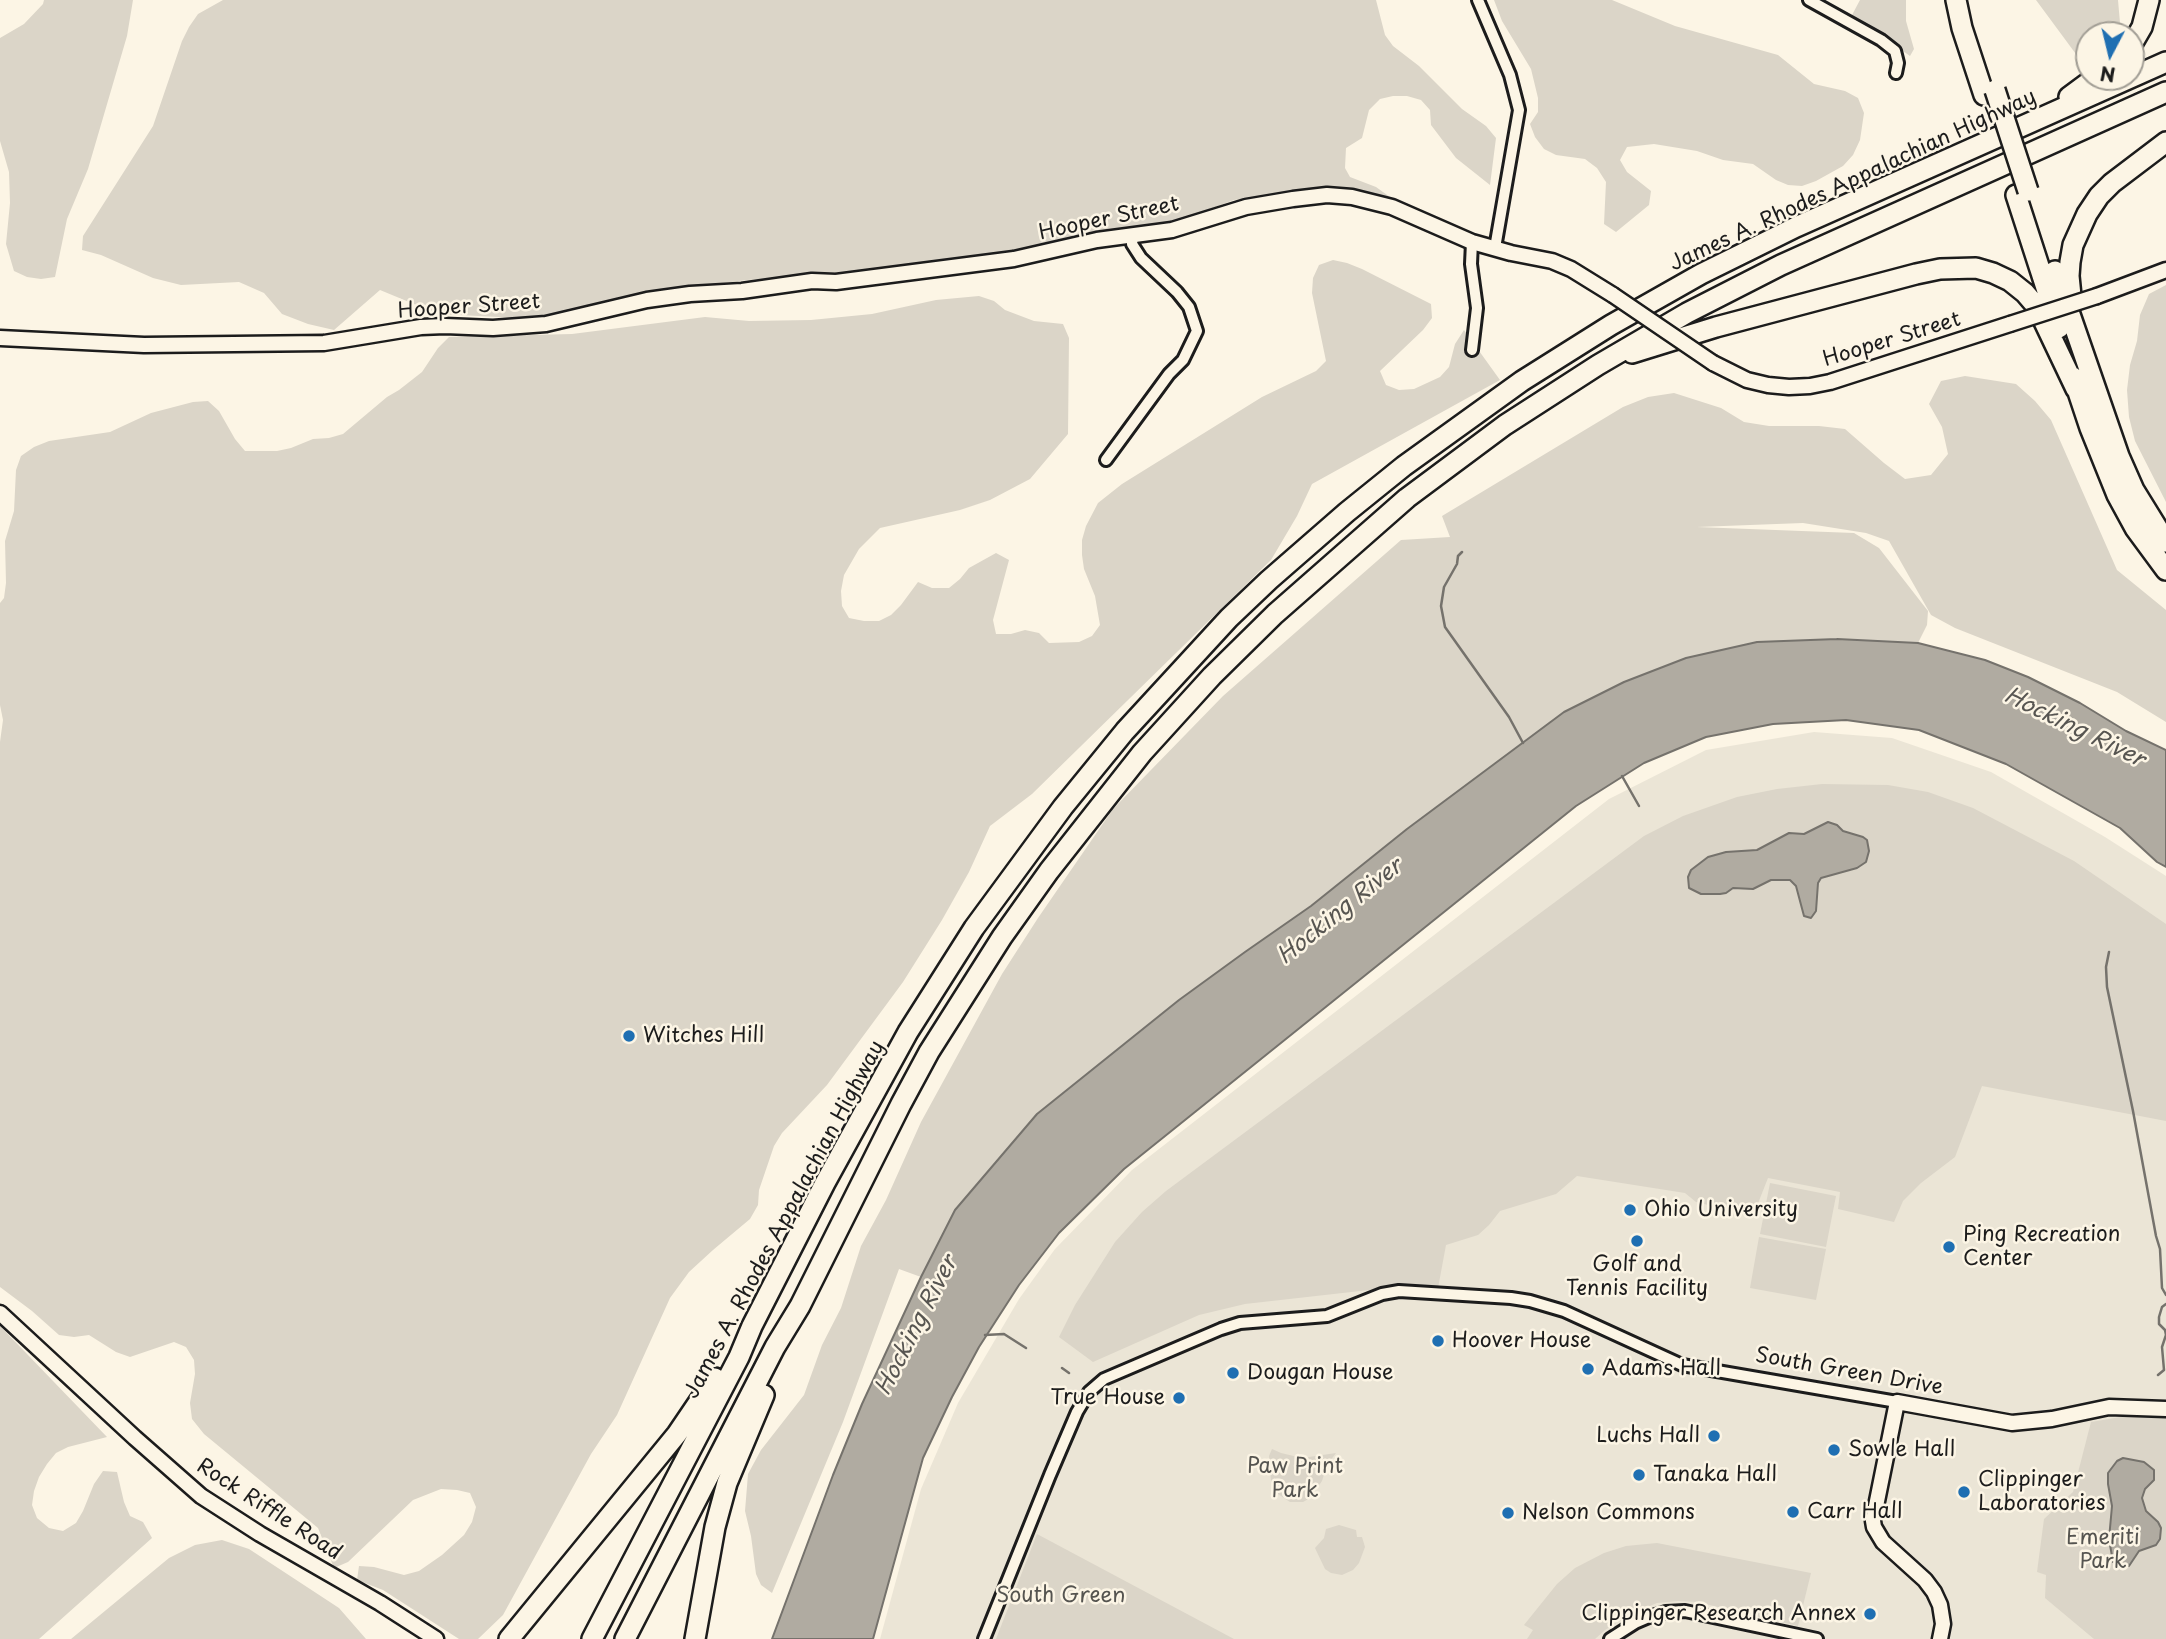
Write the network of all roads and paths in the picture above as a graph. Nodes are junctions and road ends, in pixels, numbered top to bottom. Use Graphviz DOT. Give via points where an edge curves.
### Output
graph roads {
  1 [pos="1478,0"];
  2 [pos="1809,0"];
  3 [pos="1956,0"];
  4 [pos="1969,0"];
  5 [pos="2149,0"];
  6 [pos="2144,21"];
  7 [pos="2166,62"];
  8 [pos="1896,73"];
  9 [pos="2076,91"];
  10 [pos="2166,92"];
  11 [pos="1989,93"];
  12 [pos="2034,121"];
  13 [pos="2166,142"];
  14 [pos="2022,193"];
  15 [pos="1133,235"];
  16 [pos="1472,242"];
  17 [pos="1495,248"];
  18 [pos="2166,270"];
  19 [pos="0,338"];
  20 [pos="2080,342"];
  21 [pos="1472,350"];
  22 [pos="1598,365"];
  23 [pos="2076,389"];
  24 [pos="1105,460"];
  25 [pos="2166,542"];
  26 [pos="2166,570"];
  27 [pos="800,1306"];
  28 [pos="0,1313"];
  29 [pos="752,1326"];
  30 [pos="2166,1400"];
  31 [pos="1897,1402"];
  32 [pos="2166,1409"];
  33 [pos="2064,1416"];
  34 [pos="436,1639"];
  35 [pos="509,1639"];
  36 [pos="592,1639"];
  37 [pos="625,1639"];
  38 [pos="695,1639"];
  39 [pos="984,1639"];
  40 [pos="1610,1639"];
  41 [pos="1817,1639"];
  42 [pos="1940,1639"];
  1 -- 17 [label="street" via="1519,102"];
  2 -- 8 [label="street" via="1895,51"];
  3 -- 11 [label="highway" via="1962,28"];
  4 -- 11 [label="highway"];
  5 -- 6 [label="highway"];
  7 -- 12 [label="highway, James A. Rhodes Appalachian Highway"];
  9 -- 12 [label="highway"];
  10 -- 22 [label="highway" via="1781,265"];
  11 -- 14 [label="highway, bridge"];
  12 -- 29 [label="highway, James A. Rhodes Appalachian Highway" via="1749,250 1611,325 1522,381 1404,466 1269,580 1125,731 974,928 908,1032"];
  13 -- 20 [label="highway" via="2112,183 2079,230 2069,276"];
  14 -- 20 [label="highway"];
  14 -- 23 [label="highway"];
  15 -- 16 [label="street, Hooper Street" via="1171,230 1246,208 1327,195 1392,207"];
  15 -- 19 [label="street, Hooper Street" via="923,272 647,300 519,327 421,327 324,343 144,345"];
  15 -- 24 [label="street" via="1132,244 1141,258 1189,307 1197,331 1183,360"];
  16 -- 17 [label="street, Hooper Street"];
  16 -- 21 [label="street" via="1477,308"];
  17 -- 18 [label="street, Hooper Street, bridge" via="1571,268 1713,363 1747,380 1790,387 1830,382"];
  20 -- 25 [label="highway" via="2119,456"];
  22 -- 23 [label="highway" via="1750,318 1916,274 1960,267 1993,273 2025,293 2045,321"];
  22 -- 27 [label="highway" via="1505,425 1364,534 1257,632 1142,753 1049,871 929,1052"];
  23 -- 26 [label="highway" via="2117,495"];
  27 -- 37 [label="highway"];
  27 -- 38 [label="highway" via="785,1352 727,1483"];
  28 -- 34 [label="street, Rock Riffle Road" via="201,1496"];
  29 -- 35 [label="highway" via="677,1434"];
  29 -- 36 [label="highway, James A. Rhodes Appalachian Highway"];
  30 -- 33 [label="street, South Green Drive" via="2108,1399 2080,1406"];
  31 -- 33 [label="street, South Green Drive" via="2001,1423"];
  31 -- 39 [label="street, South Green Drive" via="1682,1365 1564,1311 1511,1298 1399,1291 1327,1316 1240,1323 1104,1379 1089,1392"];
  31 -- 42 [label="street" via="1874,1527 1883,1542 1934,1592 1940,1605"];
  32 -- 33 [label="street, South Green Drive" via="2109,1407"];
  40 -- 41 [label="street" via="1650,1617 1685,1611"];
}
